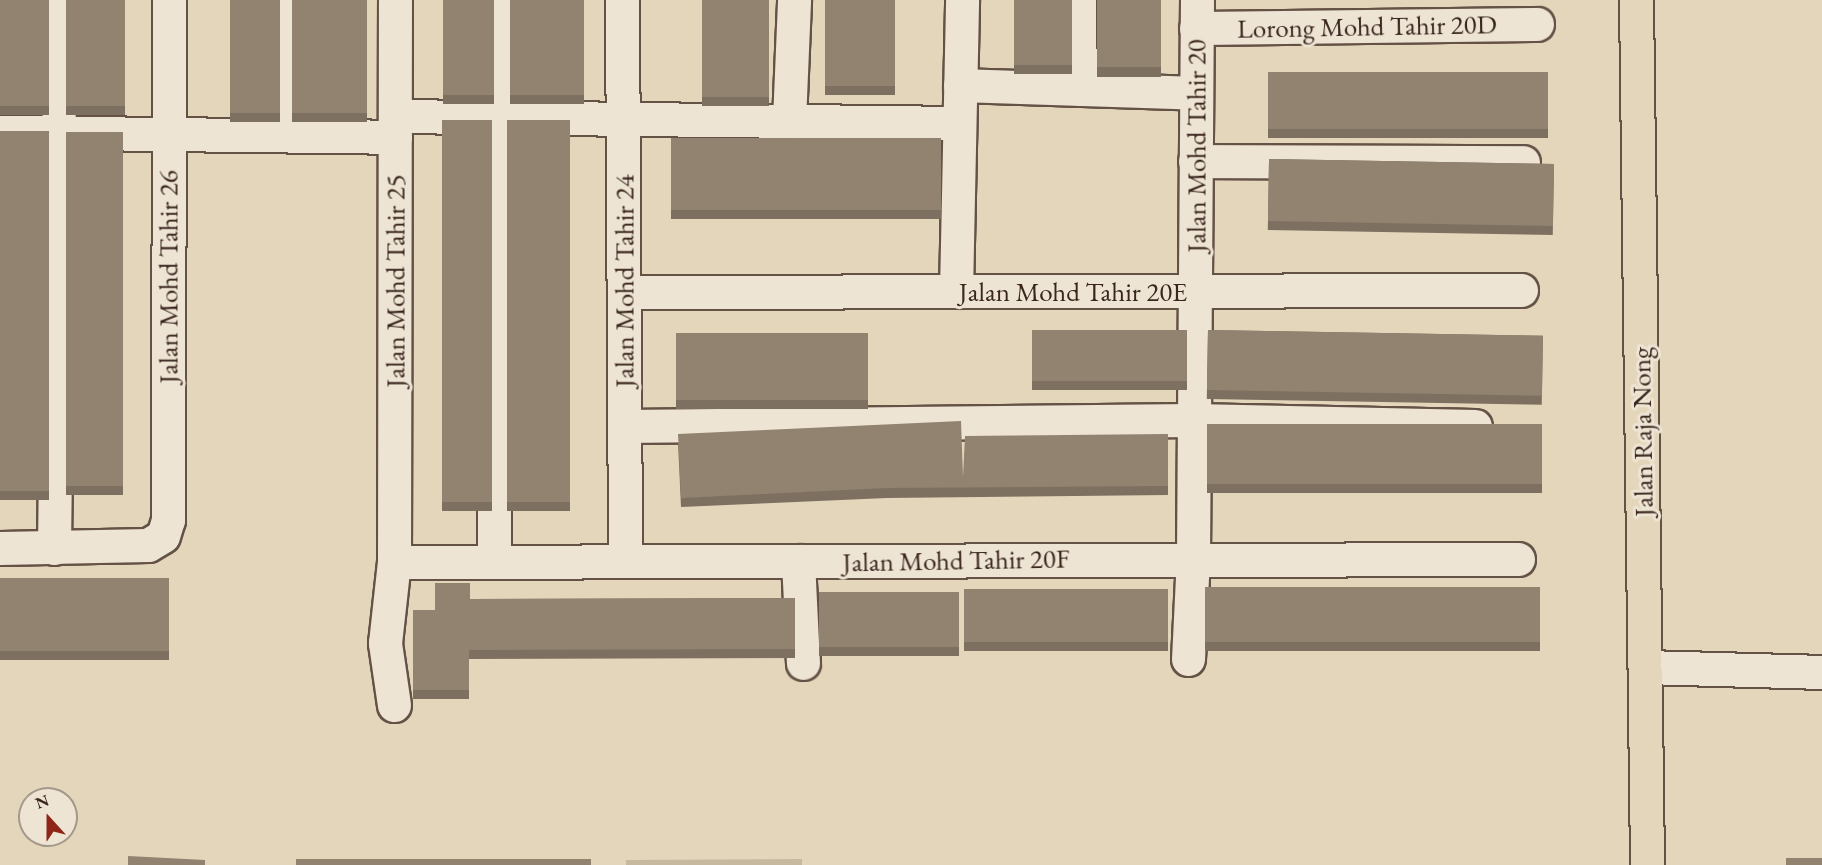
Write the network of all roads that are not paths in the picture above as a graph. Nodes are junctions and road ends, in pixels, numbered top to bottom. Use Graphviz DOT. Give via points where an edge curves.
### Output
graph roads {
  1 [pos="57,0"];
  2 [pos="169,0"];
  3 [pos="285,0"];
  4 [pos="395,0"];
  5 [pos="496,0"];
  6 [pos="622,0"];
  7 [pos="794,0"];
  8 [pos="962,0"];
  9 [pos="1079,0"];
  10 [pos="1636,0"];
  11 [pos="1196,14"];
  12 [pos="1537,24"];
  13 [pos="960,85"];
  14 [pos="1080,89"];
  15 [pos="1196,93"];
  16 [pos="496,117"];
  17 [pos="623,119"];
  18 [pos="789,121"];
  19 [pos="959,123"];
  20 [pos="395,127"];
  21 [pos="0,132"];
  22 [pos="59,134"];
  23 [pos="167,134"];
  24 [pos="286,135"];
  25 [pos="1196,161"];
  26 [pos="1523,162"];
  27 [pos="1521,290"];
  28 [pos="956,291"];
  29 [pos="624,292"];
  30 [pos="1195,292"];
  31 [pos="1194,420"];
  32 [pos="624,426"];
  33 [pos="1505,426"];
  34 [pos="0,548"];
  35 [pos="54,549"];
  36 [pos="1193,558"];
  37 [pos="1518,559"];
  38 [pos="626,561"];
  39 [pos="798,561"];
  40 [pos="394,562"];
  41 [pos="494,562"];
  42 [pos="1188,659"];
  43 [pos="803,663"];
  44 [pos="1645,667"];
  45 [pos="1822,672"];
  46 [pos="394,705"];
  47 [pos="1647,865"];
  1 -- 22 [label="street"];
  2 -- 23 [label="street, Jalan Mohd Tahir 26"];
  3 -- 24 [label="street"];
  4 -- 20 [label="street, Jalan Mohd Tahir 25"];
  5 -- 16 [label="street"];
  6 -- 17 [label="street, Jalan Mohd Tahir 24"];
  7 -- 18 [label="street"];
  8 -- 13 [label="street"];
  9 -- 14 [label="street"];
  10 -- 44 [label="main road, Jalan Raja Nong"];
  11 -- 12 [label="street, Lorong Mohd Tahir 20D"];
  11 -- 15 [label="street, Jalan Mohd Tahir 20"];
  13 -- 14 [label="street"];
  13 -- 19 [label="street"];
  14 -- 15 [label="street"];
  15 -- 25 [label="street, Jalan Mohd Tahir 20"];
  16 -- 17 [label="street"];
  16 -- 20 [label="street"];
  16 -- 41 [label="street"];
  17 -- 18 [label="street"];
  17 -- 29 [label="street, Jalan Mohd Tahir 24"];
  18 -- 19 [label="street"];
  19 -- 28 [label="street"];
  20 -- 24 [label="street"];
  20 -- 40 [label="street, Jalan Mohd Tahir 25"];
  21 -- 22 [label="street"];
  22 -- 23 [label="street"];
  22 -- 35 [label="street"];
  23 -- 24 [label="street"];
  23 -- 35 [label="street, Jalan Mohd Tahir 26" via="168,520 163,536 148,545"];
  25 -- 26 [label="street"];
  25 -- 30 [label="street, Jalan Mohd Tahir 20"];
  27 -- 30 [label="street, Jalan Mohd Tahir 20E"];
  28 -- 29 [label="street, Jalan Mohd Tahir 20E"];
  28 -- 30 [label="street, Jalan Mohd Tahir 20E"];
  29 -- 32 [label="street, Jalan Mohd Tahir 24"];
  30 -- 31 [label="street, Jalan Mohd Tahir 20"];
  31 -- 32 [label="street"];
  31 -- 33 [label="street"];
  31 -- 36 [label="street, Jalan Mohd Tahir 20"];
  32 -- 38 [label="street, Jalan Mohd Tahir 24"];
  34 -- 35 [label="street"];
  36 -- 37 [label="street, Jalan Mohd Tahir 20F"];
  36 -- 39 [label="street, Jalan Mohd Tahir 20F"];
  36 -- 42 [label="street, Jalan Mohd Tahir 20"];
  38 -- 39 [label="street, Jalan Mohd Tahir 20F"];
  38 -- 41 [label="street, Jalan Mohd Tahir 20F"];
  39 -- 43 [label="street"];
  40 -- 41 [label="street, Jalan Mohd Tahir 20F"];
  40 -- 46 [label="street, Jalan Mohd Tahir 25" via="385,643"];
  44 -- 45 [label="street"];
  44 -- 47 [label="main road, Jalan Raja Nong"];
}
